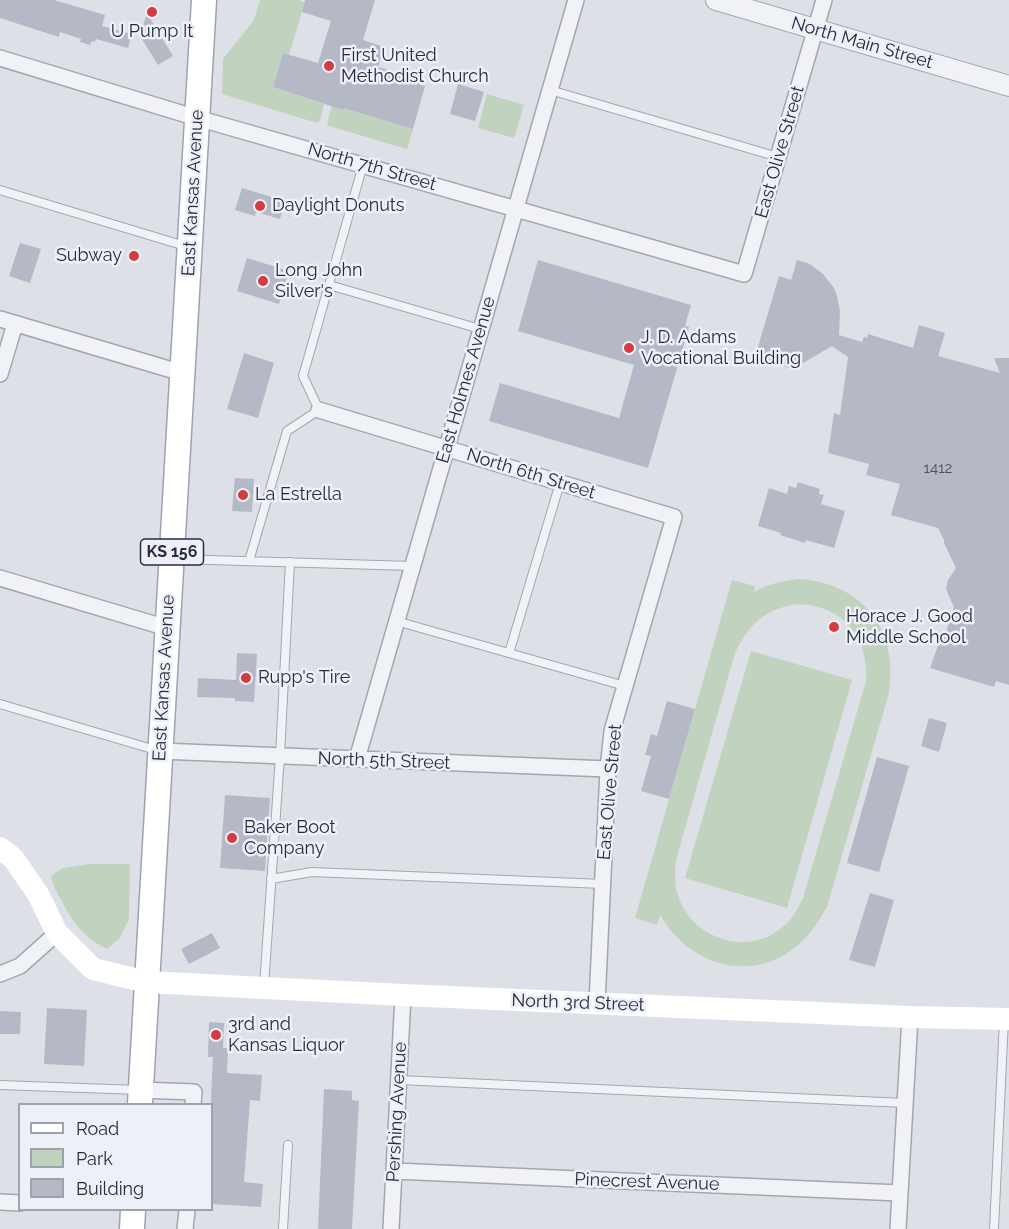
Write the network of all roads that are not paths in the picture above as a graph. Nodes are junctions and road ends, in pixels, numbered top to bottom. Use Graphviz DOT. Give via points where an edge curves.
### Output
graph roads {
  1 [pos="204,0"];
  2 [pos="576,0"];
  3 [pos="716,0"];
  4 [pos="824,0"];
  5 [pos="815,28"];
  6 [pos="0,58"];
  7 [pos="1009,86"];
  8 [pos="550,90"];
  9 [pos="197,118"];
  10 [pos="778,157"];
  11 [pos="363,165"];
  12 [pos="0,190"];
  13 [pos="515,208"];
  14 [pos="189,248"];
  15 [pos="744,274"];
  16 [pos="329,285"];
  17 [pos="7,322"];
  18 [pos="480,329"];
  19 [pos="182,373"];
  20 [pos="0,374"];
  21 [pos="319,410"];
  22 [pos="446,448"];
  23 [pos="560,483"];
  24 [pos="674,518"];
  25 [pos="171,559"];
  26 [pos="249,561"];
  27 [pos="290,562"];
  28 [pos="412,566"];
  29 [pos="0,578"];
  30 [pos="396,621"];
  31 [pos="167,628"];
  32 [pos="509,653"];
  33 [pos="625,686"];
  34 [pos="0,704"];
  35 [pos="160,752"];
  36 [pos="280,756"];
  37 [pos="357,759"];
  38 [pos="609,770"];
  39 [pos="0,848"];
  40 [pos="271,879"];
  41 [pos="603,884"];
  42 [pos="57,933"];
  43 [pos="0,974"];
  44 [pos="147,982"];
  45 [pos="264,988"];
  46 [pos="403,995"];
  47 [pos="597,1003"];
  48 [pos="910,1017"];
  49 [pos="1007,1018"];
  50 [pos="399,1080"];
  51 [pos="0,1085"];
  52 [pos="140,1097"];
  53 [pos="193,1103"];
  54 [pos="905,1103"];
  55 [pos="288,1145"];
  56 [pos="394,1171"];
  57 [pos="900,1193"];
  58 [pos="0,1202"];
  59 [pos="18,1203"];
  60 [pos="134,1211"];
  61 [pos="187,1211"];
  62 [pos="132,1229"];
  63 [pos="185,1229"];
  64 [pos="283,1229"];
  65 [pos="391,1229"];
  66 [pos="898,1229"];
  67 [pos="994,1229"];
  1 -- 9 [label="main road, East Kansas Avenue / KS 156"];
  2 -- 8 [label="street, East Holmes Avenue"];
  3 -- 5 [label="street, North Main Street"];
  4 -- 5 [label="street, East Olive Street"];
  5 -- 7 [label="street, North Main Street"];
  5 -- 10 [label="street, East Olive Street"];
  6 -- 9 [label="street, North 7th Street"];
  8 -- 10 [label="lane"];
  8 -- 13 [label="street, East Holmes Avenue"];
  9 -- 11 [label="street, North 7th Street"];
  9 -- 14 [label="main road, East Kansas Avenue / KS 156"];
  10 -- 15 [label="street, East Olive Street"];
  11 -- 13 [label="street, North 7th Street"];
  11 -- 16 [label="lane"];
  12 -- 14 [label="lane"];
  13 -- 15 [label="street, North 7th Street"];
  13 -- 18 [label="street, East Holmes Avenue"];
  14 -- 19 [label="main road, East Kansas Avenue / KS 156"];
  16 -- 18 [label="lane"];
  16 -- 21 [label="lane" via="303,376"];
  17 -- 19 [label="street"];
  17 -- 20 [label="street"];
  18 -- 22 [label="street, East Holmes Avenue"];
  19 -- 25 [label="main road, East Kansas Avenue / KS 156"];
  21 -- 22 [label="street, North 6th Street"];
  21 -- 26 [label="lane" via="287,432"];
  22 -- 23 [label="street, North 6th Street"];
  22 -- 28 [label="street, East Holmes Avenue"];
  23 -- 24 [label="street, North 6th Street"];
  23 -- 32 [label="lane"];
  24 -- 33 [label="street, East Olive Street"];
  25 -- 26 [label="lane"];
  25 -- 31 [label="main road, East Kansas Avenue / KS 156"];
  26 -- 27 [label="lane"];
  27 -- 28 [label="lane"];
  27 -- 36 [label="lane"];
  28 -- 30 [label="street, East Holmes Avenue"];
  29 -- 31 [label="street"];
  30 -- 32 [label="lane"];
  30 -- 37 [label="street, East Holmes Avenue"];
  31 -- 35 [label="main road, East Kansas Avenue / KS 156"];
  32 -- 33 [label="lane"];
  33 -- 38 [label="street, East Olive Street" via="612,731"];
  34 -- 35 [label="lane"];
  35 -- 36 [label="street, North 5th Street"];
  35 -- 44 [label="main road, East Kansas Avenue / KS 156"];
  36 -- 37 [label="street, North 5th Street"];
  36 -- 40 [label="lane"];
  37 -- 38 [label="street, North 5th Street"];
  38 -- 41 [label="street, East Olive Street"];
  39 -- 42 [label="main road, North 3rd Street" via="13,858 38,894"];
  40 -- 41 [label="lane" via="312,872"];
  40 -- 45 [label="lane"];
  41 -- 47 [label="street, East Olive Street"];
  42 -- 43 [label="street" via="20,966"];
  42 -- 44 [label="main road, North 3rd Street" via="93,969"];
  44 -- 45 [label="main road, North 3rd Street"];
  44 -- 52 [label="main road, East Kansas Avenue / KS 156"];
  45 -- 46 [label="main road, North 3rd Street"];
  46 -- 47 [label="main road, North 3rd Street"];
  46 -- 50 [label="street, Pershing Avenue"];
  47 -- 48 [label="main road, North 3rd Street"];
  48 -- 49 [label="main road, North 3rd Street"];
  48 -- 54 [label="street"];
  49 -- 67 [label="lane"];
  50 -- 54 [label="lane"];
  50 -- 56 [label="street, Pershing Avenue"];
  51 -- 52 [label="lane"];
  52 -- 53 [label="street" via="194,1092"];
  54 -- 57 [label="street"];
  55 -- 64 [label="lane"];
  56 -- 57 [label="street, Pinecrest Avenue"];
  56 -- 65 [label="street, Pershing Avenue"];
  57 -- 66 [label="street"];
  58 -- 59 [label="street"];
  60 -- 62 [label="main road"];
  61 -- 63 [label="street"];
}
